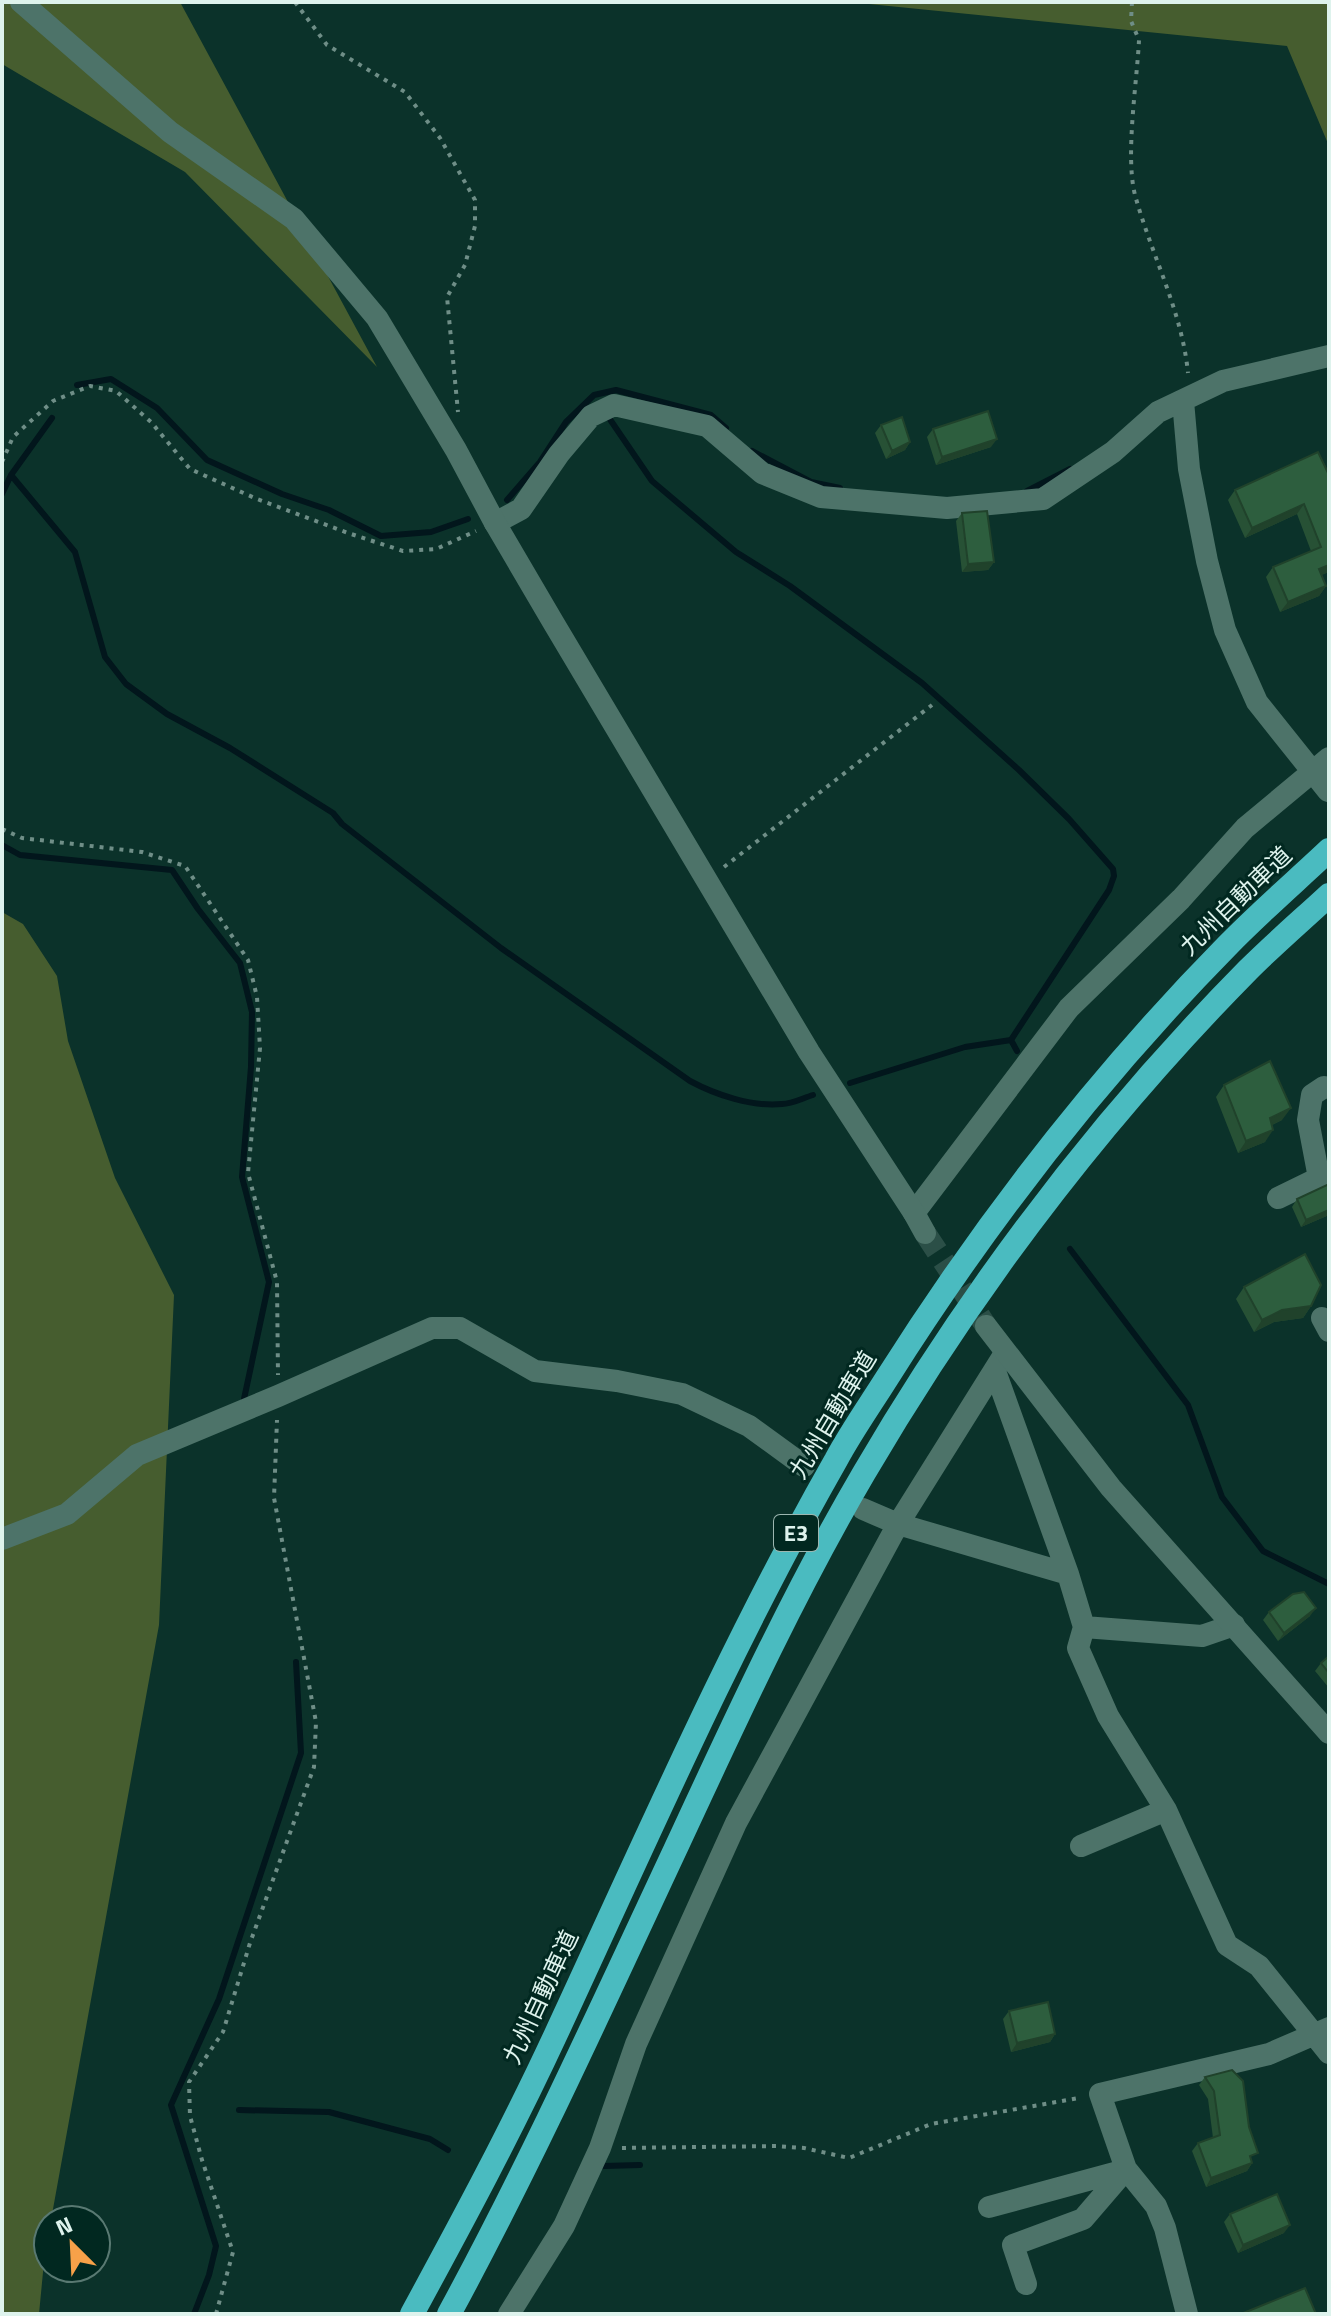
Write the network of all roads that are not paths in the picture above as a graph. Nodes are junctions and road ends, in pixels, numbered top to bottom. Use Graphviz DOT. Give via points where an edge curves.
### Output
graph roads {
  1 [pos="21,2"];
  2 [pos="1329,356"];
  3 [pos="1183,401"];
  4 [pos="495,523"];
  5 [pos="1320,764"];
  6 [pos="1328,791"];
  7 [pos="1329,850"];
  8 [pos="1329,895"];
  9 [pos="1329,1088"];
  10 [pos="1278,1198"];
  11 [pos="914,1213"];
  12 [pos="925,1233"];
  13 [pos="986,1326"];
  14 [pos="1000,1362"];
  15 [pos="804,1466"];
  16 [pos="863,1509"];
  17 [pos="898,1524"];
  18 [pos="2,1539"];
  19 [pos="1068,1574"];
  20 [pos="1234,1625"];
  21 [pos="1084,1627"];
  22 [pos="1329,1733"];
  23 [pos="1166,1810"];
  24 [pos="1081,1846"];
  25 [pos="1321,2031"];
  26 [pos="1329,2053"];
  27 [pos="1126,2169"];
  28 [pos="989,2207"];
  29 [pos="1026,2284"];
  30 [pos="412,2314"];
  31 [pos="449,2314"];
  32 [pos="509,2314"];
  33 [pos="1187,2314"];
  1 -- 4 [label="street" via="170,132 294,219 377,318"];
  2 -- 3 [label="street" via="1223,381"];
  3 -- 4 [label="street" via="1158,412 1113,452 1043,499 947,508 821,497 762,473 707,426 614,405 591,416 521,509"];
  3 -- 5 [label="street" via="1189,469 1225,630 1257,702"];
  4 -- 11 [label="street" via="809,1052"];
  5 -- 6 [label="street"];
  5 -- 11 [label="street" via="1245,828 1069,1008"];
  7 -- 30 [label="highway, 九州自動車道 / E3" via="1228,945 1112,1070 997,1215 918,1328 758,1604 554,2038"];
  8 -- 31 [label="highway, E3" via="1250,968 1135,1092 1022,1233 910,1398 786,1617 498,2224"];
  9 -- 10 [label="street" via="1312,1095 1308,1120 1319,1178"];
  11 -- 12 [label="street"];
  13 -- 14 [label="street"];
  14 -- 17 [label="street"];
  14 -- 19 [label="street"];
  14 -- 20 [label="street"];
  15 -- 18 [label="street" via="749,1426 682,1394 535,1371 460,1328 432,1328 137,1455 67,1514"];
  16 -- 17 [label="street"];
  17 -- 19 [label="street"];
  17 -- 32 [label="street" via="736,1823 636,2044 600,2148 564,2226"];
  19 -- 21 [label="street"];
  20 -- 21 [label="street" via="1202,1636"];
  20 -- 22 [label="street"];
  21 -- 23 [label="street" via="1078,1648 1102,1702"];
  23 -- 24 [label="street"];
  23 -- 25 [label="street" via="1227,1945 1259,1966"];
  25 -- 26 [label="street"];
  25 -- 27 [label="street" via="1269,2054 1100,2094"];
  27 -- 28 [label="street"];
  27 -- 29 [label="street" via="1083,2219 1013,2245"];
  27 -- 33 [label="street" via="1156,2206"];
}
